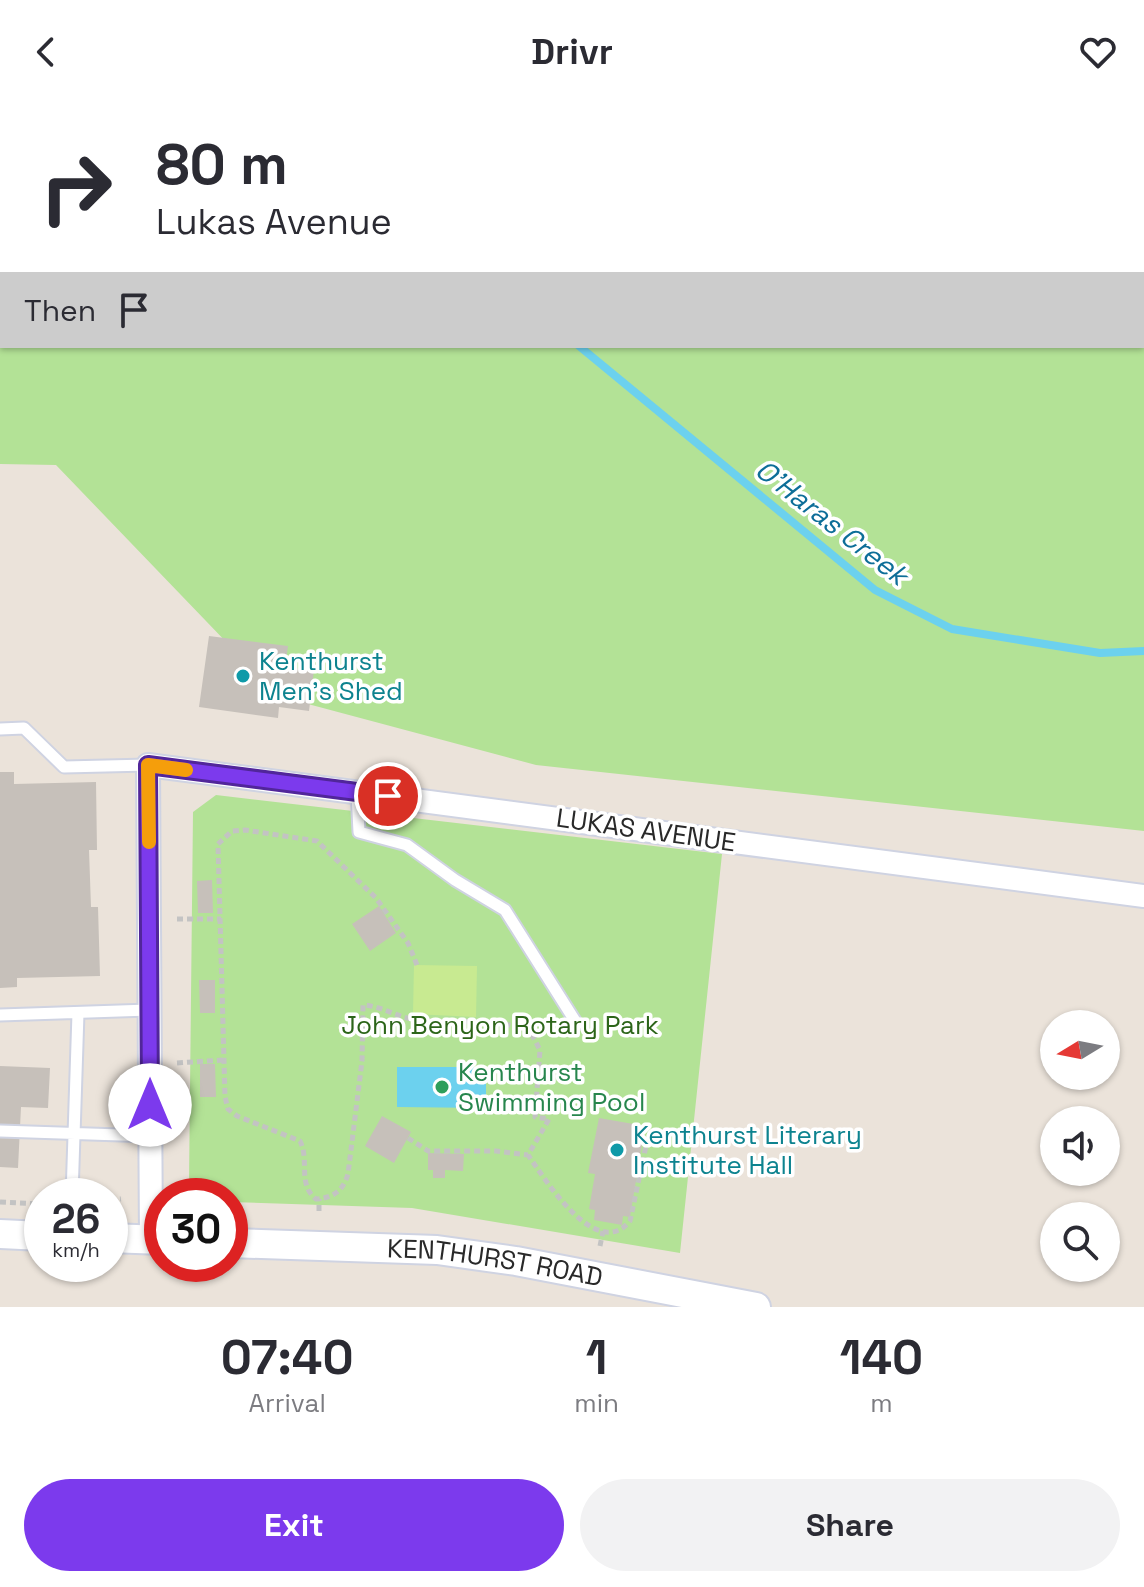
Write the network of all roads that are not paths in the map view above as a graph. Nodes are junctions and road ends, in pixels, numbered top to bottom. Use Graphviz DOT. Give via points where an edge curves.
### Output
graph roads {
  1 [pos="0,729"];
  2 [pos="148,765"];
  3 [pos="357,792"];
  4 [pos="1144,896"];
  5 [pos="149,1010"];
  6 [pos="78,1013"];
  7 [pos="0,1015"];
  8 [pos="577,1024"];
  9 [pos="0,1131"];
  10 [pos="74,1133"];
  11 [pos="150,1136"];
  12 [pos="73,1178"];
  13 [pos="152,1178"];
  14 [pos="0,1234"];
  15 [pos="24,1235"];
  16 [pos="248,1244"];
  17 [pos="756,1307"];
  1 -- 2 [label="lane" via="24,728 64,767"];
  2 -- 3 [label="street, LUKAS AVENUE"];
  2 -- 5 [label="street"];
  3 -- 4 [label="street, LUKAS AVENUE"];
  3 -- 8 [label="lane" via="359,832 407,845 505,910"];
  5 -- 6 [label="lane"];
  5 -- 11 [label="street"];
  6 -- 7 [label="lane"];
  6 -- 10 [label="lane"];
  9 -- 10 [label="lane"];
  10 -- 11 [label="lane"];
  10 -- 12 [label="lane"];
  11 -- 13 [label="street"];
  14 -- 15 [label="street"];
  16 -- 17 [label="street, KENTHURST ROAD" via="437,1250"];
}
